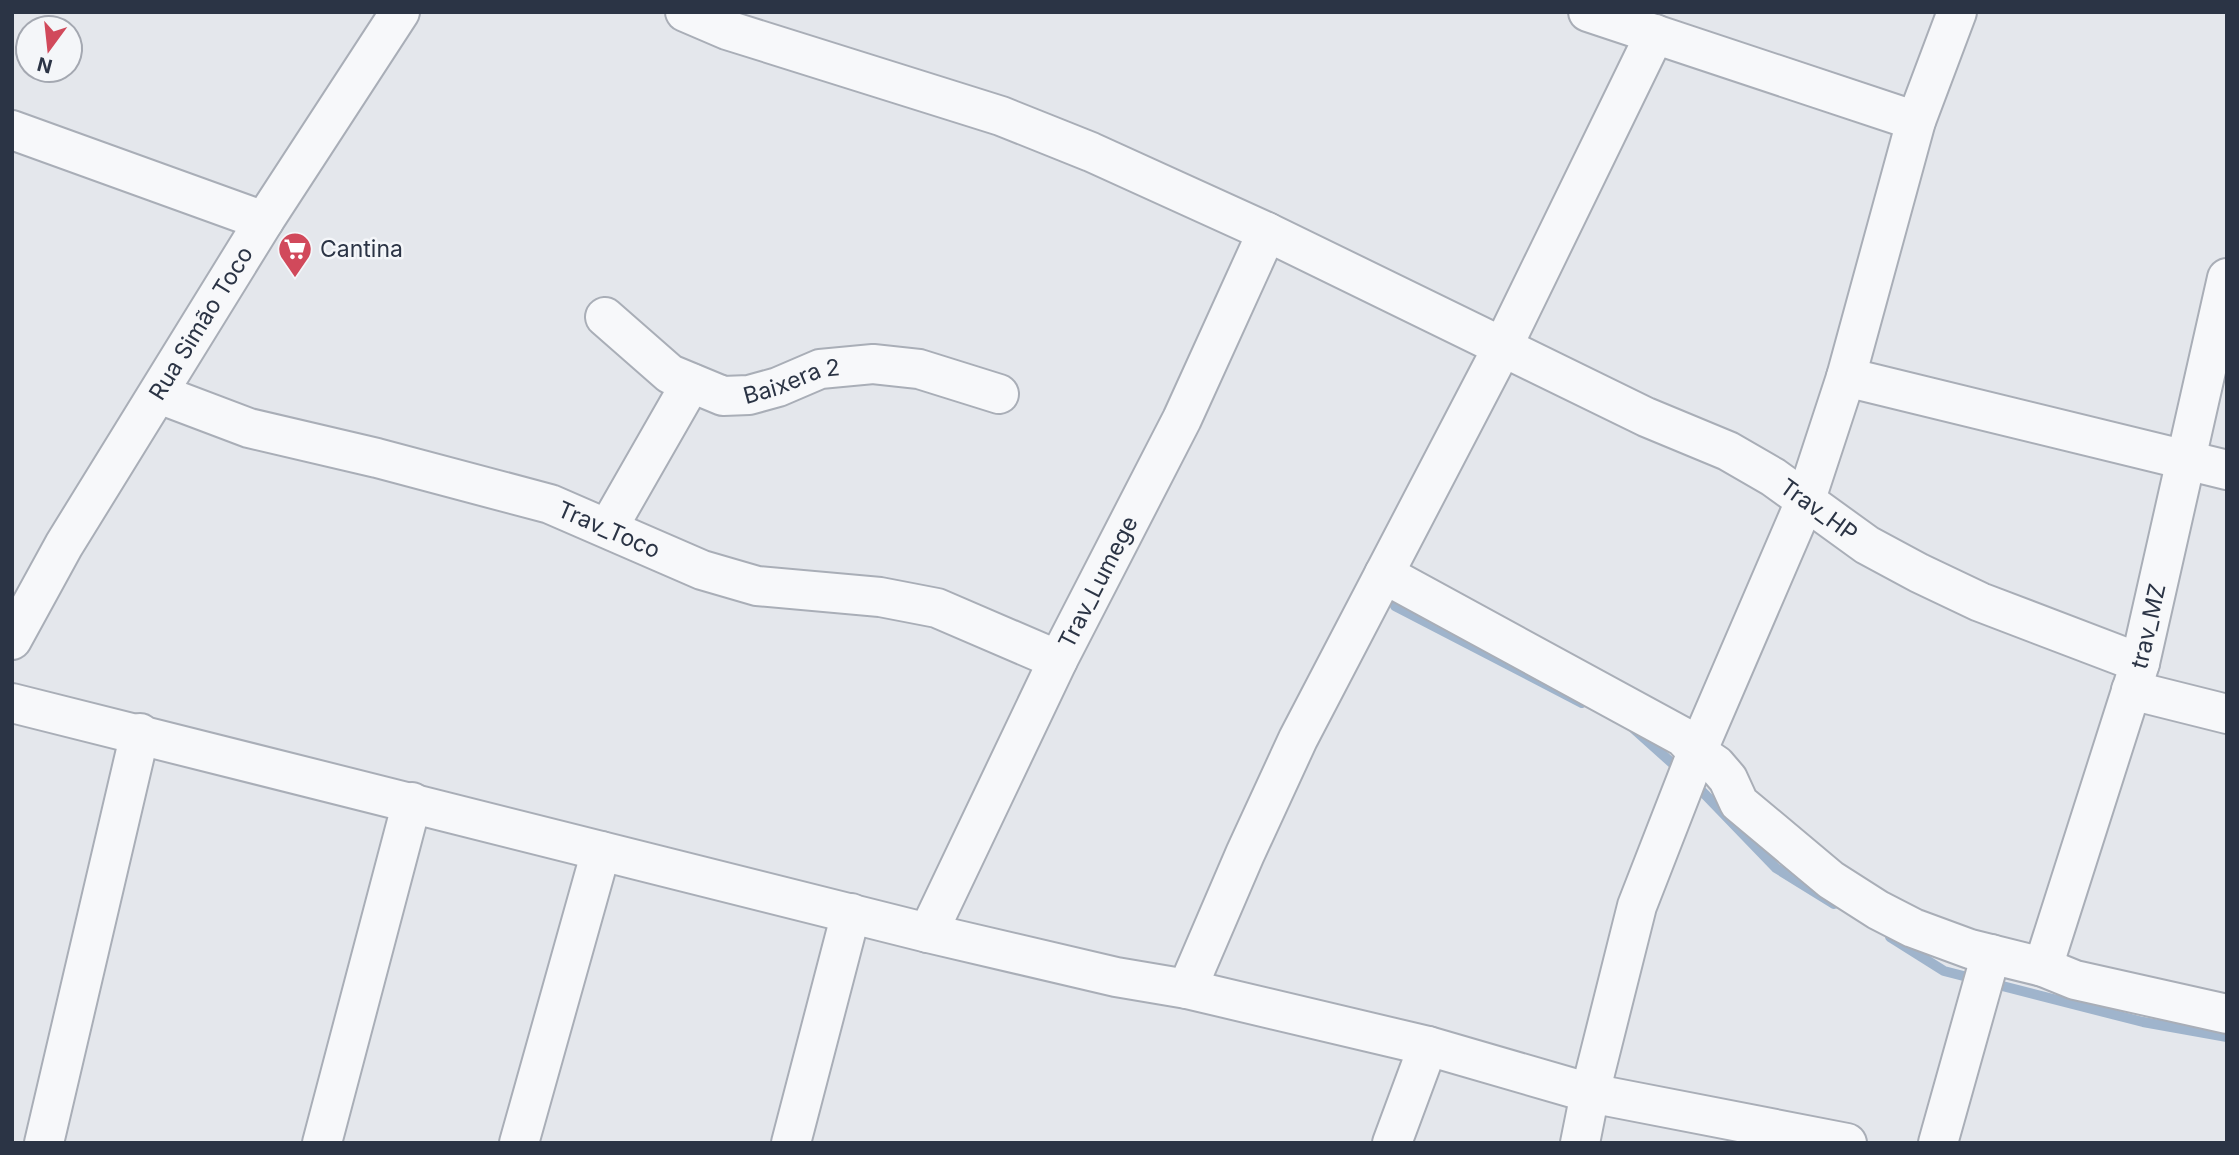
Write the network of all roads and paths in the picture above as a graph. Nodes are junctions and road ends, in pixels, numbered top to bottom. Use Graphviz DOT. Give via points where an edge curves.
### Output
graph roads {
  1 [pos="400,12"];
  2 [pos="685,12"];
  3 [pos="1957,12"];
  4 [pos="1605,15"];
  5 [pos="1655,34"];
  6 [pos="1916,121"];
  7 [pos="12,130"];
  8 [pos="264,221"];
  9 [pos="1267,233"];
  10 [pos="2227,278"];
  11 [pos="605,317"];
  12 [pos="1502,348"];
  13 [pos="1846,377"];
  14 [pos="691,383"];
  15 [pos="159,394"];
  16 [pos="999,394"];
  17 [pos="2185,460"];
  18 [pos="2227,470"];
  19 [pos="1806,499"];
  20 [pos="608,528"];
  21 [pos="1384,574"];
  22 [pos="12,640"];
  23 [pos="1058,660"];
  24 [pos="2136,677"];
  25 [pos="12,703"];
  26 [pos="2227,714"];
  27 [pos="140,733"];
  28 [pos="1696,752"];
  29 [pos="412,802"];
  30 [pos="601,851"];
  31 [pos="851,913"];
  32 [pos="929,933"];
  33 [pos="1992,954"];
  34 [pos="2043,967"];
  35 [pos="1187,989"];
  36 [pos="2227,1014"];
  37 [pos="1428,1046"];
  38 [pos="1590,1093"];
  39 [pos="44,1143"];
  40 [pos="322,1143"];
  41 [pos="519,1143"];
  42 [pos="791,1143"];
  43 [pos="1392,1143"];
  44 [pos="1580,1143"];
  45 [pos="1847,1143"];
  46 [pos="1938,1143"];
  1 -- 8 [label="street, Rua Simão Toco"];
  2 -- 9 [label="street, Trav_HP" via="727,30 1001,116"];
  3 -- 6 [label="street"];
  4 -- 5 [label="street"];
  5 -- 6 [label="street"];
  5 -- 12 [label="street"];
  6 -- 13 [label="street"];
  7 -- 8 [label="street"];
  8 -- 15 [label="street, Rua Simão Toco"];
  9 -- 12 [label="street, Trav_HP"];
  9 -- 23 [label="street, Trav_Lumege" via="1182,419"];
  10 -- 17 [label="street, trav_MZ"];
  11 -- 14 [label="street, Baixera 2" via="670,374"];
  12 -- 19 [label="street, Trav_HP" via="1728,451"];
  12 -- 21 [label="street"];
  13 -- 17 [label="street"];
  13 -- 19 [label="street"];
  14 -- 16 [label="street, Baixera 2" via="723,396 749,395 820,369 873,364 919,369"];
  14 -- 20 [label="street"];
  15 -- 20 [label="street, Trav_Toco" via="249,428 550,504"];
  15 -- 22 [label="street, Rua Simão Toco" via="64,545"];
  17 -- 18 [label="street"];
  17 -- 24 [label="street, trav_MZ"];
  19 -- 24 [label="street, Trav_HP" via="1867,545"];
  19 -- 28 [label="street"];
  20 -- 23 [label="street, Trav_Toco" via="702,570 757,586 880,597 937,608"];
  21 -- 28 [label="street" via="1683,737"];
  21 -- 35 [label="street" via="1293,751"];
  23 -- 32 [label="street, Trav_Lumege"];
  24 -- 26 [label="street, Trav_HP"];
  24 -- 34 [label="street, trav_MZ"];
  25 -- 27 [label="street"];
  27 -- 29 [label="street"];
  27 -- 39 [label="street"];
  28 -- 33 [label="street" via="1728,779 1739,803 1831,880 1913,928"];
  28 -- 38 [label="street" via="1637,906"];
  29 -- 30 [label="street"];
  29 -- 40 [label="street"];
  30 -- 31 [label="street"];
  30 -- 41 [label="street"];
  31 -- 32 [label="street"];
  31 -- 42 [label="street"];
  32 -- 35 [label="street"];
  33 -- 34 [label="street"];
  33 -- 46 [label="street"];
  34 -- 36 [label="street" via="2076,980"];
  35 -- 37 [label="street"];
  37 -- 38 [label="street"];
  37 -- 43 [label="street"];
  38 -- 44 [label="street"];
  38 -- 45 [label="street"];
}
